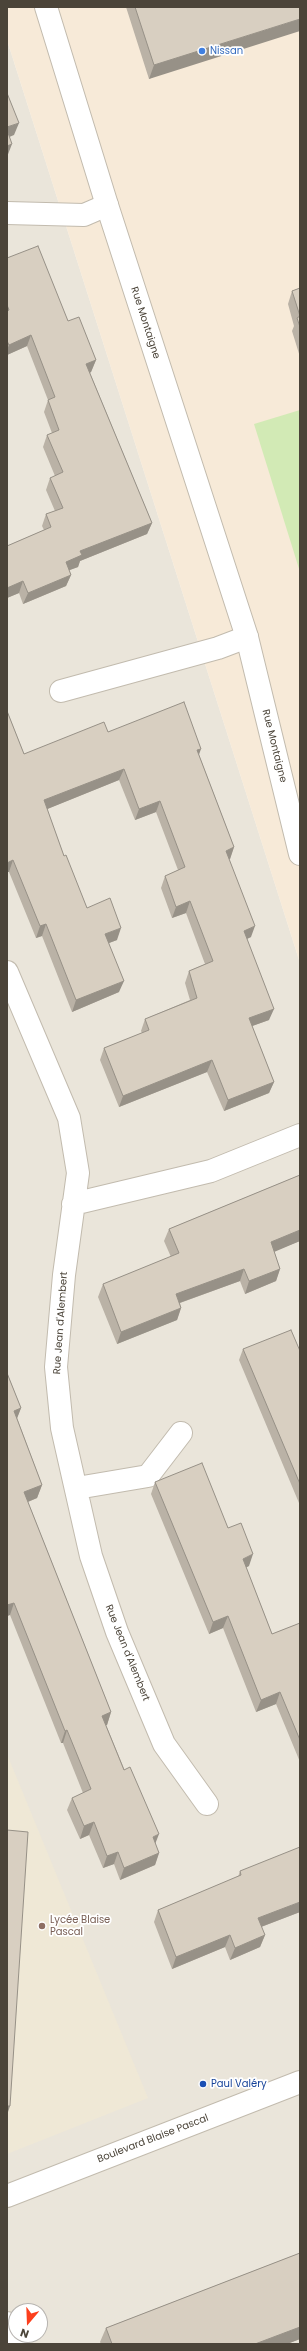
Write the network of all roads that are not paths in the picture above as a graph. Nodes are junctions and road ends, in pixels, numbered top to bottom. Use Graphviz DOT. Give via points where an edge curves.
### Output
graph roads {
  1 [pos="46,7"];
  2 [pos="107,205"];
  3 [pos="7,213"];
  4 [pos="247,637"];
  5 [pos="61,691"];
  6 [pos="300,854"];
  7 [pos="7,972"];
  8 [pos="13,1001"];
  9 [pos="300,1136"];
  10 [pos="73,1204"];
  11 [pos="181,1433"];
  12 [pos="77,1488"];
  13 [pos="206,1804"];
  14 [pos="300,2082"];
  15 [pos="7,2196"];
  16 [pos="7,2323"];
  17 [pos="18,2344"];
  1 -- 2 [label="street, Rue Montaigne"];
  2 -- 3 [label="street" via="84,214"];
  2 -- 4 [label="street, Rue Montaigne"];
  4 -- 5 [label="street" via="218,648"];
  4 -- 6 [label="street, Rue Montaigne"];
  7 -- 8 [label="street, Rue Jean d'Alembert"];
  8 -- 10 [label="street, Rue Jean d'Alembert" via="69,1118 78,1173"];
  9 -- 10 [label="street" via="212,1171"];
  10 -- 12 [label="street, Rue Jean d'Alembert" via="56,1367 62,1428"];
  11 -- 12 [label="street" via="148,1476"];
  12 -- 13 [label="street, Rue Jean d'Alembert" via="91,1556 117,1632 164,1744"];
  14 -- 15 [label="street, Boulevard Blaise Pascal"];
  16 -- 17 [label="street"];
}
